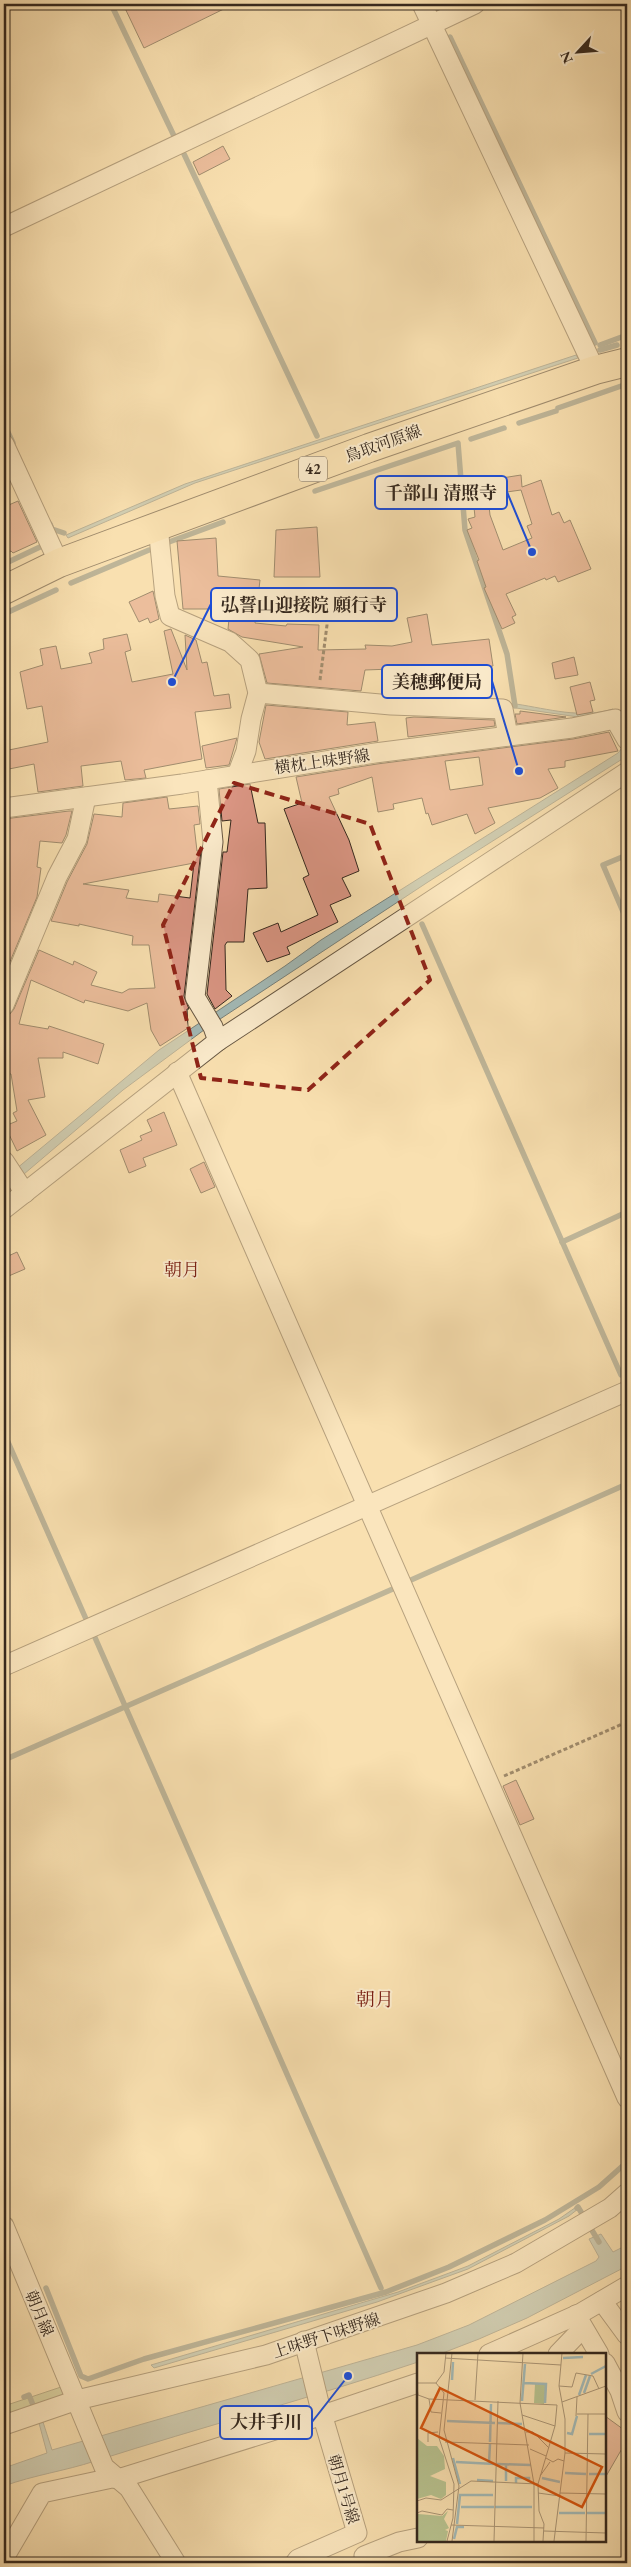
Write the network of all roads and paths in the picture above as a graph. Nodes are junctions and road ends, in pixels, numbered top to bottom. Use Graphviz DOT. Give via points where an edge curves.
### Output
graph roads {
  1 [pos="422,4"];
  2 [pos="476,4"];
  3 [pos="432,24"];
  4 [pos="4,227"];
  5 [pos="627,362"];
  6 [pos="596,370"];
  7 [pos="4,444"];
  8 [pos="158,526"];
  9 [pos="59,563"];
  10 [pos="4,590"];
  11 [pos="327,602"];
  12 [pos="258,693"];
  13 [pos="318,698"];
  14 [pos="621,716"];
  15 [pos="508,736"];
  16 [pos="627,740"];
  17 [pos="627,772"];
  18 [pos="237,775"];
  19 [pos="207,780"];
  20 [pos="86,797"];
  21 [pos="4,808"];
  22 [pos="4,1005"];
  23 [pos="218,1041"];
  24 [pos="177,1072"];
  25 [pos="4,1161"];
  26 [pos="25,1193"];
  27 [pos="4,1209"];
  28 [pos="627,1391"];
  29 [pos="369,1506"];
  30 [pos="4,1666"];
  31 [pos="627,1722"];
  32 [pos="490,1783"];
  33 [pos="627,2098"];
  34 [pos="627,2193"];
  35 [pos="4,2226"];
  36 [pos="627,2286"];
  37 [pos="602,2301"];
  38 [pos="580,2322"];
  39 [pos="627,2335"];
  40 [pos="306,2349"];
  41 [pos="492,2353"];
  42 [pos="559,2353"];
  43 [pos="598,2353"];
  44 [pos="606,2365"];
  45 [pos="417,2383"];
  46 [pos="78,2405"];
  47 [pos="321,2411"];
  48 [pos="627,2412"];
  49 [pos="4,2425"];
  50 [pos="111,2473"];
  51 [pos="357,2533"];
  52 [pos="417,2538"];
  53 [pos="4,2558"];
  54 [pos="366,2560"];
  55 [pos="176,2563"];
  56 [pos="295,2563"];
  1 -- 3 [label="street"];
  2 -- 3 [label="street"];
  3 -- 4 [label="street"];
  3 -- 6 [label="street"];
  5 -- 6 [label="main road, 鳥取河原線 / 42"];
  6 -- 8 [label="main road, 鳥取河原線 / 42" via="369,448"];
  7 -- 9 [label="street"];
  8 -- 9 [label="main road, 鳥取河原線 / 42"];
  8 -- 12 [label="street" via="170,616 230,642 250,660"];
  9 -- 10 [label="main road, 鳥取河原線 / 42"];
  11 -- 13 [label="path"];
  12 -- 13 [label="street"];
  12 -- 18 [label="street" via="246,752"];
  13 -- 15 [label="street" via="391,705 503,709"];
  14 -- 15 [label="street, 横枕上味野線" via="572,728"];
  14 -- 16 [label="street, 横枕上味野線"];
  15 -- 18 [label="street, 横枕上味野線"];
  17 -- 23 [label="street"];
  18 -- 19 [label="street, 横枕上味野線"];
  19 -- 20 [label="street, 横枕上味野線"];
  19 -- 23 [label="street" via="213,842 194,997"];
  20 -- 21 [label="street, 横枕上味野線"];
  20 -- 22 [label="street" via="77,838 57,877"];
  23 -- 24 [label="street"];
  24 -- 26 [label="street"];
  24 -- 29 [label="street"];
  25 -- 26 [label="street"];
  26 -- 27 [label="street"];
  28 -- 29 [label="street"];
  29 -- 30 [label="street"];
  29 -- 32 [label="street"];
  31 -- 32 [label="path"];
  32 -- 33 [label="street"];
  34 -- 40 [label="street, 上味野下味野線" via="610,2208 516,2263 350,2328"];
  35 -- 46 [label="street, 朝月線"];
  36 -- 37 [label="street"];
  37 -- 38 [label="street"];
  37 -- 39 [label="street"];
  38 -- 41 [label="street"];
  38 -- 42 [label="street"];
  38 -- 43 [label="street"];
  40 -- 46 [label="street, 上味野下味野線" via="239,2362"];
  40 -- 47 [label="street, 朝月1号線"];
  44 -- 48 [label="street"];
  45 -- 47 [label="street"];
  46 -- 49 [label="street, 上味野下味野線"];
  46 -- 50 [label="street, 朝月線"];
  47 -- 50 [label="street"];
  47 -- 51 [label="street, 朝月1号線"];
  50 -- 53 [label="street" via="112,2478 42,2493"];
  50 -- 55 [label="street" via="129,2488"];
  51 -- 54 [label="street"];
  51 -- 56 [label="street, 朝月1号線"];
  52 -- 54 [label="street" via="399,2542"];
}
